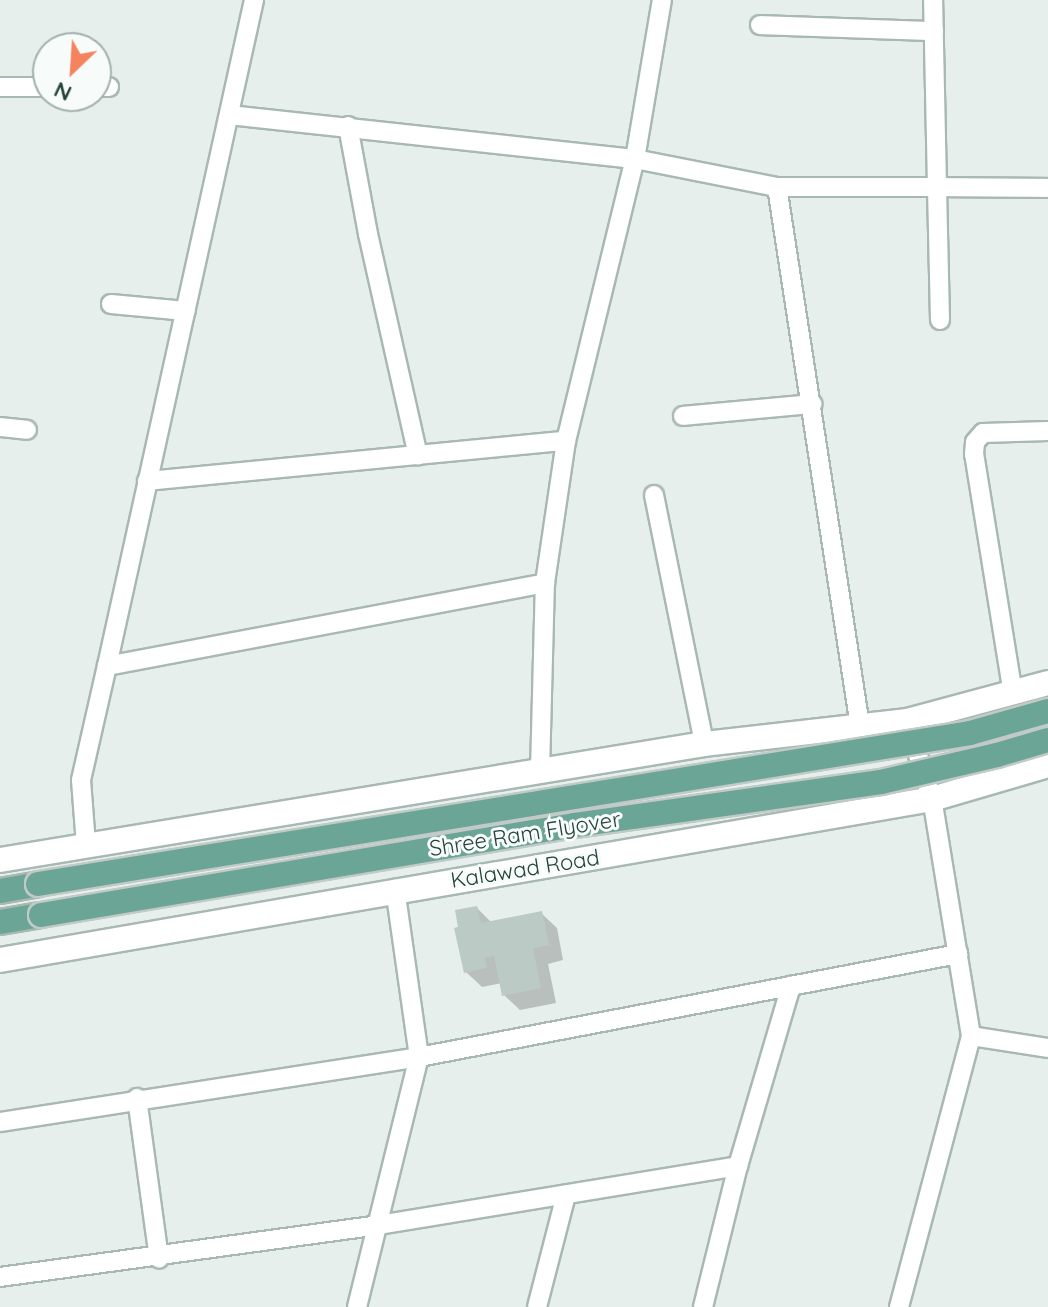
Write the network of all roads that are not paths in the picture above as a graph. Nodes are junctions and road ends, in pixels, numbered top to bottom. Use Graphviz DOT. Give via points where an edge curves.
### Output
graph roads {
  1 [pos="254,0"];
  2 [pos="662,0"];
  3 [pos="933,0"];
  4 [pos="760,25"];
  5 [pos="934,31"];
  6 [pos="0,87"];
  7 [pos="32,87"];
  8 [pos="229,115"];
  9 [pos="348,126"];
  10 [pos="635,159"];
  11 [pos="777,187"];
  12 [pos="937,187"];
  13 [pos="1048,188"];
  14 [pos="1048,198"];
  15 [pos="111,304"];
  16 [pos="186,311"];
  17 [pos="940,320"];
  18 [pos="812,404"];
  19 [pos="683,416"];
  20 [pos="0,427"];
  21 [pos="27,430"];
  22 [pos="1048,431"];
  23 [pos="566,441"];
  24 [pos="418,455"];
  25 [pos="147,481"];
  26 [pos="654,495"];
  27 [pos="545,583"];
  28 [pos="107,666"];
  29 [pos="1048,683"];
  30 [pos="1013,694"];
  31 [pos="1048,711"];
  32 [pos="907,721"];
  33 [pos="860,726"];
  34 [pos="1048,740"];
  35 [pos="704,744"];
  36 [pos="1048,765"];
  37 [pos="540,771"];
  38 [pos="932,799"];
  39 [pos="86,845"];
  40 [pos="0,860"];
  41 [pos="395,889"];
  42 [pos="0,891"];
  43 [pos="0,922"];
  44 [pos="958,954"];
  45 [pos="0,960"];
  46 [pos="791,986"];
  47 [pos="971,1036"];
  48 [pos="1048,1048"];
  49 [pos="419,1057"];
  50 [pos="137,1098"];
  51 [pos="0,1122"];
  52 [pos="738,1166"];
  53 [pos="566,1195"];
  54 [pos="379,1225"];
  55 [pos="159,1258"];
  56 [pos="0,1277"];
  57 [pos="357,1307"];
  58 [pos="537,1307"];
  59 [pos="703,1307"];
  60 [pos="899,1307"];
  1 -- 8 [label="street"];
  2 -- 10 [label="street"];
  3 -- 5 [label="street"];
  4 -- 5 [label="street"];
  5 -- 12 [label="street"];
  6 -- 7 [label="street"];
  8 -- 9 [label="street"];
  8 -- 16 [label="street"];
  9 -- 10 [label="street"];
  9 -- 24 [label="street"];
  10 -- 11 [label="street"];
  10 -- 23 [label="street"];
  11 -- 12 [label="street"];
  11 -- 18 [label="street"];
  12 -- 13 [label="street"];
  12 -- 17 [label="street"];
  13 -- 14 [label="street"];
  15 -- 16 [label="street"];
  16 -- 25 [label="street"];
  18 -- 19 [label="street"];
  18 -- 33 [label="street"];
  20 -- 21 [label="street"];
  22 -- 30 [label="street" via="983,433 975,442"];
  23 -- 24 [label="street"];
  23 -- 27 [label="street"];
  24 -- 25 [label="street"];
  25 -- 28 [label="street"];
  26 -- 35 [label="street"];
  27 -- 28 [label="street"];
  27 -- 37 [label="street"];
  28 -- 39 [label="street" via="81,780"];
  29 -- 30 [label="street"];
  30 -- 32 [label="street"];
  31 -- 42 [label="main road, Shree Ram Flyover, bridge" via="970,733 880,749 506,805"];
  32 -- 33 [label="street"];
  32 -- 38 [label="street"];
  33 -- 35 [label="street"];
  34 -- 43 [label="main road, Shree Ram Flyover, bridge" via="881,782 575,825"];
  35 -- 37 [label="street"];
  36 -- 38 [label="street, Kalawad Road"];
  37 -- 39 [label="street"];
  38 -- 41 [label="street, Kalawad Road"];
  38 -- 44 [label="street"];
  39 -- 40 [label="street"];
  41 -- 45 [label="street, Kalawad Road"];
  41 -- 49 [label="street"];
  44 -- 46 [label="street"];
  44 -- 47 [label="street"];
  46 -- 49 [label="street"];
  46 -- 52 [label="street"];
  47 -- 48 [label="street"];
  47 -- 60 [label="street"];
  49 -- 50 [label="street"];
  49 -- 54 [label="street"];
  50 -- 51 [label="street"];
  50 -- 55 [label="street"];
  52 -- 53 [label="street"];
  52 -- 59 [label="street"];
  53 -- 54 [label="street"];
  53 -- 58 [label="street"];
  54 -- 55 [label="street"];
  54 -- 57 [label="street"];
  55 -- 56 [label="street"];
}
